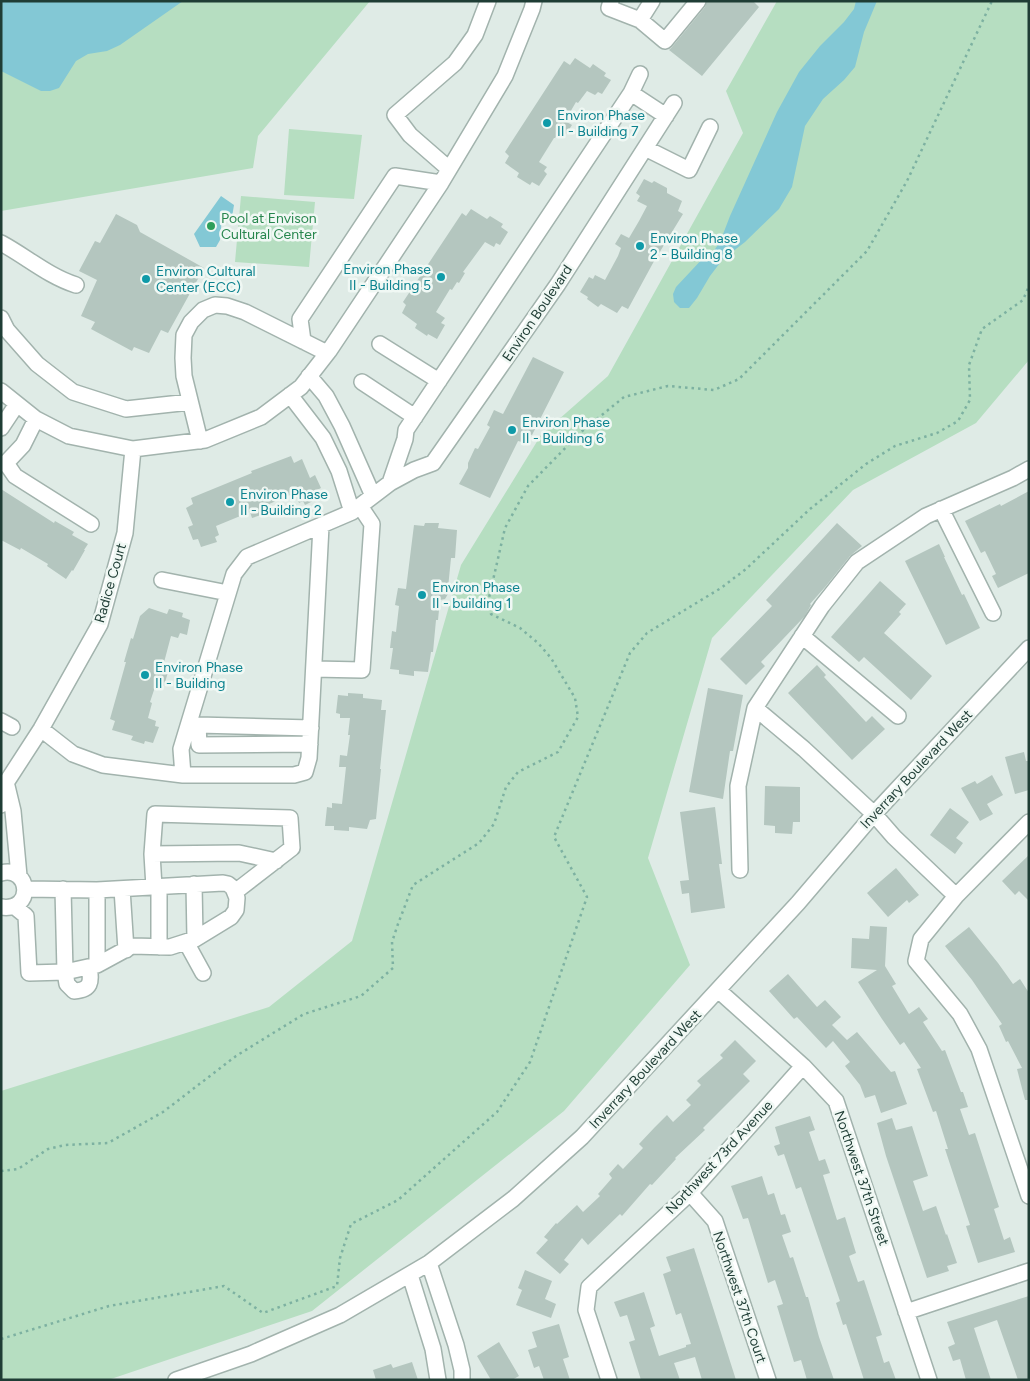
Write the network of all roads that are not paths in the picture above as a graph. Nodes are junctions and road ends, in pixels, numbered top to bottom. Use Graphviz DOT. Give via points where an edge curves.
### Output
graph roads {
  1 [pos="488,1"];
  2 [pos="534,1"];
  3 [pos="611,1"];
  4 [pos="652,1"];
  5 [pos="698,1"];
  6 [pos="640,20"];
  7 [pos="640,74"];
  8 [pos="631,92"];
  9 [pos="710,127"];
  10 [pos="645,148"];
  11 [pos="449,169"];
  12 [pos="441,183"];
  13 [pos="1,243"];
  14 [pos="76,285"];
  15 [pos="1,318"];
  16 [pos="303,341"];
  17 [pos="380,344"];
  18 [pos="327,353"];
  19 [pos="309,376"];
  20 [pos="439,381"];
  21 [pos="362,382"];
  22 [pos="1,391"];
  23 [pos="290,395"];
  24 [pos="190,402"];
  25 [pos="17,404"];
  26 [pos="415,417"];
  27 [pos="36,419"];
  28 [pos="1,428"];
  29 [pos="200,441"];
  30 [pos="133,449"];
  31 [pos="4,464"];
  32 [pos="1029,468"];
  33 [pos="390,483"];
  34 [pos="373,496"];
  35 [pos="356,509"];
  36 [pos="942,509"];
  37 [pos="91,524"];
  38 [pos="321,526"];
  39 [pos="162,580"];
  40 [pos="228,592"];
  41 [pos="993,613"];
  42 [pos="802,636"];
  43 [pos="1029,648"];
  44 [pos="314,669"];
  45 [pos="755,708"];
  46 [pos="898,716"];
  47 [pos="311,728"];
  48 [pos="41,729"];
  49 [pos="310,744"];
  50 [pos="182,775"];
  51 [pos="6,783"];
  52 [pos="1,805"];
  53 [pos="874,814"];
  54 [pos="1029,822"];
  55 [pos="152,854"];
  56 [pos="276,861"];
  57 [pos="740,870"];
  58 [pos="1,873"];
  59 [pos="22,882"];
  60 [pos="194,884"];
  61 [pos="156,886"];
  62 [pos="122,888"];
  63 [pos="63,889"];
  64 [pos="97,890"];
  65 [pos="235,892"];
  66 [pos="956,896"];
  67 [pos="8,907"];
  68 [pos="190,941"];
  69 [pos="159,947"];
  70 [pos="126,950"];
  71 [pos="93,966"];
  72 [pos="65,972"];
  73 [pos="203,973"];
  74 [pos="718,990"];
  75 [pos="803,1066"];
  76 [pos="690,1193"];
  77 [pos="1029,1196"];
  78 [pos="429,1263"];
  79 [pos="1029,1271"];
  80 [pos="410,1275"];
  81 [pos="906,1312"];
  82 [pos="462,1378"];
  83 [pos="438,1379"];
  84 [pos="176,1380"];
  85 [pos="609,1380"];
  86 [pos="768,1380"];
  87 [pos="928,1380"];
  1 -- 11 [label="street" via="475,35 455,63 395,114 410,134"];
  2 -- 11 [label="street" via="504,76"];
  3 -- 6 [label="street" via="609,8"];
  4 -- 6 [label="street"];
  5 -- 6 [label="street" via="664,41"];
  7 -- 8 [label="street"];
  8 -- 10 [label="street, Environ Boulevard" via="670,109"];
  8 -- 20 [label="street"];
  9 -- 10 [label="street" via="689,170"];
  10 -- 33 [label="street, Environ Boulevard" via="558,284 433,463"];
  11 -- 12 [label="street"];
  12 -- 16 [label="street" via="395,176 300,319"];
  12 -- 18 [label="street"];
  13 -- 14 [label="street" via="48,273"];
  15 -- 24 [label="street" via="7,330 37,364 73,392 126,409"];
  16 -- 18 [label="street"];
  16 -- 24 [label="street" via="227,306 203,310 184,336 184,376"];
  17 -- 20 [label="street"];
  18 -- 19 [label="street"];
  19 -- 23 [label="street"];
  19 -- 34 [label="street" via="326,396 342,426"];
  20 -- 26 [label="street"];
  21 -- 26 [label="street"];
  22 -- 25 [label="street"];
  23 -- 29 [label="street" via="260,417"];
  23 -- 35 [label="street" via="323,438"];
  24 -- 29 [label="street"];
  25 -- 27 [label="street"];
  25 -- 28 [label="street"];
  26 -- 33 [label="street" via="406,430"];
  27 -- 30 [label="street" via="69,436"];
  27 -- 31 [label="street" via="23,445"];
  29 -- 30 [label="street"];
  30 -- 48 [label="street, Radice Court" via="125,533 100,624"];
  31 -- 37 [label="street" via="15,476"];
  32 -- 36 [label="street"];
  33 -- 34 [label="street, Environ Boulevard"];
  34 -- 35 [label="street, Environ Boulevard"];
  35 -- 38 [label="street, Environ Boulevard"];
  35 -- 44 [label="street" via="372,524 362,670"];
  36 -- 41 [label="street"];
  36 -- 42 [label="street" via="926,516 857,562"];
  38 -- 40 [label="street, Environ Boulevard" via="247,557 234,574"];
  38 -- 44 [label="street"];
  39 -- 40 [label="street"];
  40 -- 50 [label="street, Environ Boulevard" via="181,749"];
  42 -- 45 [label="street"];
  42 -- 46 [label="street"];
  43 -- 53 [label="street, Inverrary Boulevard West"];
  44 -- 47 [label="street"];
  45 -- 53 [label="street"];
  45 -- 57 [label="street" via="738,786"];
  47 -- 49 [label="street"];
  47 -- 49 [label="street" via="198,725 199,745"];
  48 -- 50 [label="street" via="72,754 103,765"];
  48 -- 51 [label="street, Radice Court"];
  49 -- 50 [label="street" via="305,772 294,775"];
  51 -- 52 [label="street, Radice Court"];
  51 -- 59 [label="street"];
  53 -- 66 [label="street"];
  53 -- 74 [label="street, Inverrary Boulevard West"];
  54 -- 66 [label="street"];
  55 -- 56 [label="street" via="239,854"];
  55 -- 56 [label="street" via="154,814 290,818 292,848"];
  55 -- 61 [label="street"];
  56 -- 65 [label="street"];
  58 -- 59 [label="street" via="13,872"];
  59 -- 63 [label="street"];
  59 -- 67 [label="street" via="24,896 21,902"];
  60 -- 61 [label="street"];
  60 -- 65 [label="street" via="223,883"];
  60 -- 68 [label="street"];
  61 -- 62 [label="street"];
  61 -- 69 [label="street"];
  62 -- 64 [label="street"];
  62 -- 70 [label="street"];
  63 -- 64 [label="street"];
  63 -- 72 [label="street"];
  64 -- 71 [label="street"];
  65 -- 68 [label="street" via="237,904 231,917"];
  66 -- 77 [label="street" via="921,939 916,962 960,1014 979,1049"];
  67 -- 72 [label="street" via="26,916 29,973"];
  68 -- 69 [label="street"];
  68 -- 73 [label="street"];
  69 -- 70 [label="street" via="132,946"];
  70 -- 71 [label="street"];
  71 -- 72 [label="street"];
  71 -- 72 [label="street" via="89,985 74,992 67,984"];
  74 -- 75 [label="street, Northwest 37th Street"];
  74 -- 78 [label="street, Inverrary Boulevard West" via="582,1137 512,1199"];
  75 -- 76 [label="street, Northwest 73rd Avenue"];
  75 -- 81 [label="street, Northwest 37th Street" via="836,1101"];
  76 -- 85 [label="street, Northwest 73rd Avenue" via="589,1287 586,1310"];
  76 -- 86 [label="street, Northwest 37th Court" via="715,1221"];
  78 -- 80 [label="street, Inverrary Boulevard West"];
  78 -- 82 [label="street" via="456,1345"];
  79 -- 81 [label="street"];
  80 -- 83 [label="street" via="433,1349"];
  80 -- 84 [label="street, Inverrary Boulevard West" via="331,1319 251,1354"];
  81 -- 87 [label="street, Northwest 37th Street"];
  82 -- 83 [label="street"];
}
